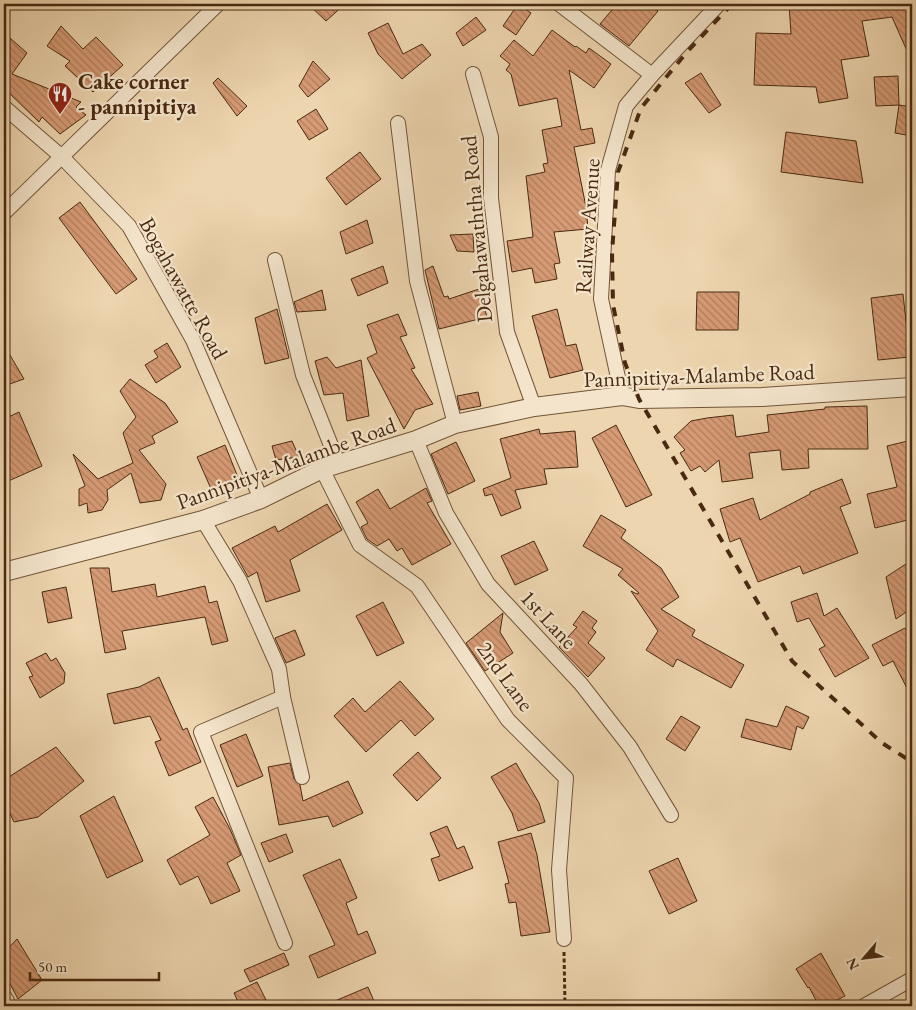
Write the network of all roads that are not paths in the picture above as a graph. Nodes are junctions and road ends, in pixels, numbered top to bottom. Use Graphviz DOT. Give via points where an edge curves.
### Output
graph roads {
  1 [pos="218,4"];
  2 [pos="559,4"];
  3 [pos="718,4"];
  4 [pos="473,74"];
  5 [pos="652,75"];
  6 [pos="4,107"];
  7 [pos="398,123"];
  8 [pos="62,157"];
  9 [pos="4,213"];
  10 [pos="275,260"];
  11 [pos="912,387"];
  12 [pos="622,396"];
  13 [pos="534,406"];
  14 [pos="455,424"];
  15 [pos="416,440"];
  16 [pos="330,466"];
  17 [pos="261,499"];
  18 [pos="203,520"];
  19 [pos="4,572"];
  20 [pos="283,697"];
  21 [pos="302,778"];
  22 [pos="671,816"];
  23 [pos="564,939"];
  24 [pos="285,942"];
  25 [pos="912,979"];
  26 [pos="864,1006"];
  1 -- 8 [label="street"];
  2 -- 5 [label="street"];
  3 -- 5 [label="street, Railway Avenue"];
  4 -- 13 [label="street, Delgahawaththa Road" via="491,137 491,198 507,332"];
  5 -- 12 [label="street, Railway Avenue" via="626,106 608,170 602,299"];
  6 -- 8 [label="street, Bogahawatte Road"];
  7 -- 14 [label="street" via="417,281"];
  8 -- 9 [label="street"];
  8 -- 17 [label="street, Bogahawatte Road" via="129,226 193,340"];
  10 -- 16 [label="street, 2nd Lane" via="303,376"];
  11 -- 12 [label="street, Pannipitiya-Malambe Road" via="762,397"];
  12 -- 13 [label="street, Pannipitiya-Malambe Road"];
  13 -- 14 [label="street, Pannipitiya-Malambe Road"];
  14 -- 15 [label="street, Pannipitiya-Malambe Road"];
  15 -- 16 [label="street, Pannipitiya-Malambe Road"];
  15 -- 22 [label="street, 1st Lane" via="446,513 488,584 581,684 630,747"];
  16 -- 17 [label="street, Pannipitiya-Malambe Road"];
  16 -- 23 [label="street, 2nd Lane" via="360,545 417,586 508,720 566,778 559,870"];
  17 -- 18 [label="street, Pannipitiya-Malambe Road"];
  18 -- 19 [label="street, Pannipitiya-Malambe Road"];
  18 -- 20 [label="street" via="240,580 279,669"];
  20 -- 21 [label="street"];
  20 -- 24 [label="street" via="201,732"];
  25 -- 26 [label="street"];
}
